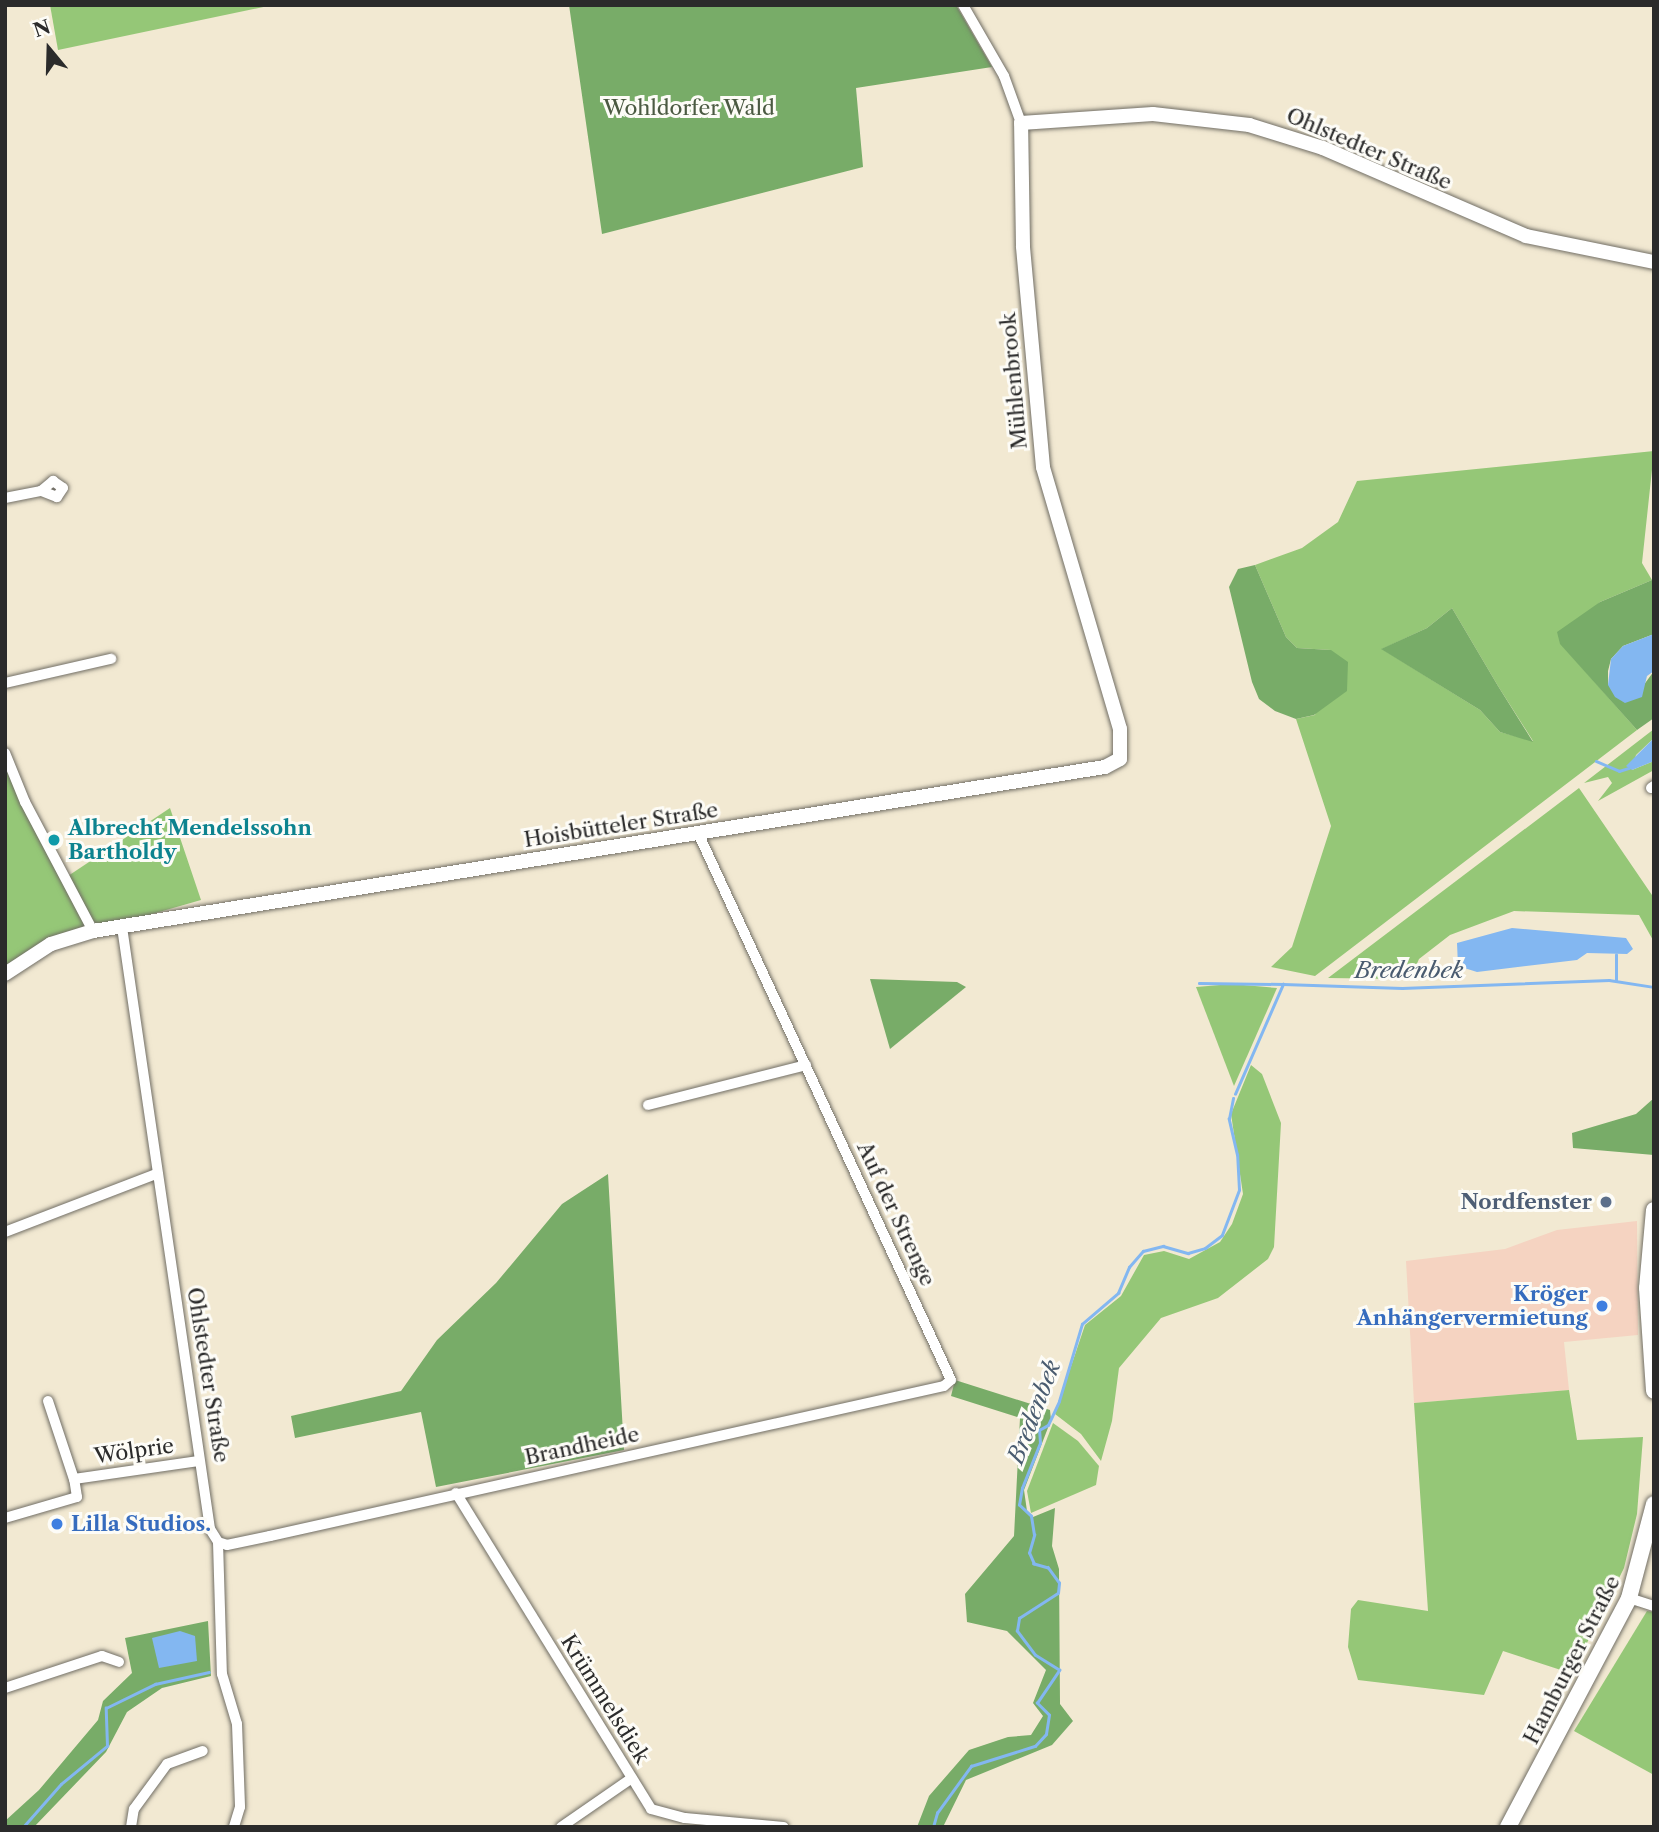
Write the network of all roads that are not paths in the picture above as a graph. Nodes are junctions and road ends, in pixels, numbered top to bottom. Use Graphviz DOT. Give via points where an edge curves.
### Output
graph roads {
  1 [pos="962,5"];
  2 [pos="1021,123"];
  3 [pos="1654,262"];
  4 [pos="41,491"];
  5 [pos="5,498"];
  6 [pos="111,659"];
  7 [pos="5,683"];
  8 [pos="5,753"];
  9 [pos="1122,755"];
  10 [pos="698,833"];
  11 [pos="122,927"];
  12 [pos="93,931"];
  13 [pos="5,974"];
  14 [pos="806,1065"];
  15 [pos="648,1105"];
  16 [pos="156,1174"];
  17 [pos="1654,1210"];
  18 [pos="5,1231"];
  19 [pos="951,1380"];
  20 [pos="1654,1391"];
  21 [pos="48,1401"];
  22 [pos="200,1461"];
  23 [pos="74,1479"];
  24 [pos="456,1493"];
  25 [pos="1654,1504"];
  26 [pos="5,1518"];
  27 [pos="218,1542"];
  28 [pos="1629,1598"];
  29 [pos="1654,1606"];
  30 [pos="118,1662"];
  31 [pos="5,1688"];
  32 [pos="203,1751"];
  33 [pos="632,1778"];
  34 [pos="131,1827"];
  35 [pos="234,1827"];
  36 [pos="561,1827"];
  37 [pos="784,1827"];
  38 [pos="1508,1827"];
  1 -- 2 [label="street, Mühlenbrook" via="1010,89"];
  2 -- 3 [label="street, Ohlstedter Straße" via="1153,114 1249,125 1323,148 1526,236"];
  2 -- 9 [label="street, Mühlenbrook" via="1023,246 1043,467 1120,729"];
  4 -- 5 [label="street"];
  6 -- 7 [label="street"];
  8 -- 12 [label="street" via="24,802"];
  9 -- 10 [label="street, Hoisbütteler Straße" via="1105,767"];
  10 -- 11 [label="street, Hoisbütteler Straße"];
  10 -- 14 [label="street, Auf der Strenge"];
  11 -- 12 [label="street, Hoisbütteler Straße"];
  11 -- 16 [label="street, Ohlstedter Straße"];
  12 -- 13 [label="street, Hoisbütteler Straße" via="51,944"];
  14 -- 15 [label="street"];
  14 -- 19 [label="street, Auf der Strenge"];
  16 -- 18 [label="street"];
  16 -- 22 [label="street, Ohlstedter Straße"];
  17 -- 20 [label="main road" via="1647,1288"];
  19 -- 24 [label="street, Brandheide" via="944,1386"];
  21 -- 23 [label="street, Wölprie"];
  22 -- 23 [label="street, Wölprie"];
  22 -- 27 [label="street, Ohlstedter Straße" via="210,1529"];
  23 -- 26 [label="street, Wölprie" via="77,1497"];
  24 -- 27 [label="street, Brandheide" via="248,1541"];
  24 -- 33 [label="street, Krümmelsdiek"];
  25 -- 28 [label="main road, Hamburger Straße"];
  27 -- 35 [label="street, Ohlstedter Straße" via="222,1674 237,1724 240,1807"];
  28 -- 29 [label="street"];
  28 -- 38 [label="main road, Hamburger Straße"];
  30 -- 31 [label="street" via="102,1656"];
  32 -- 34 [label="street" via="167,1764 134,1808"];
  33 -- 36 [label="street"];
  33 -- 37 [label="street, Krümmelsdiek" via="659,1814"];
}
